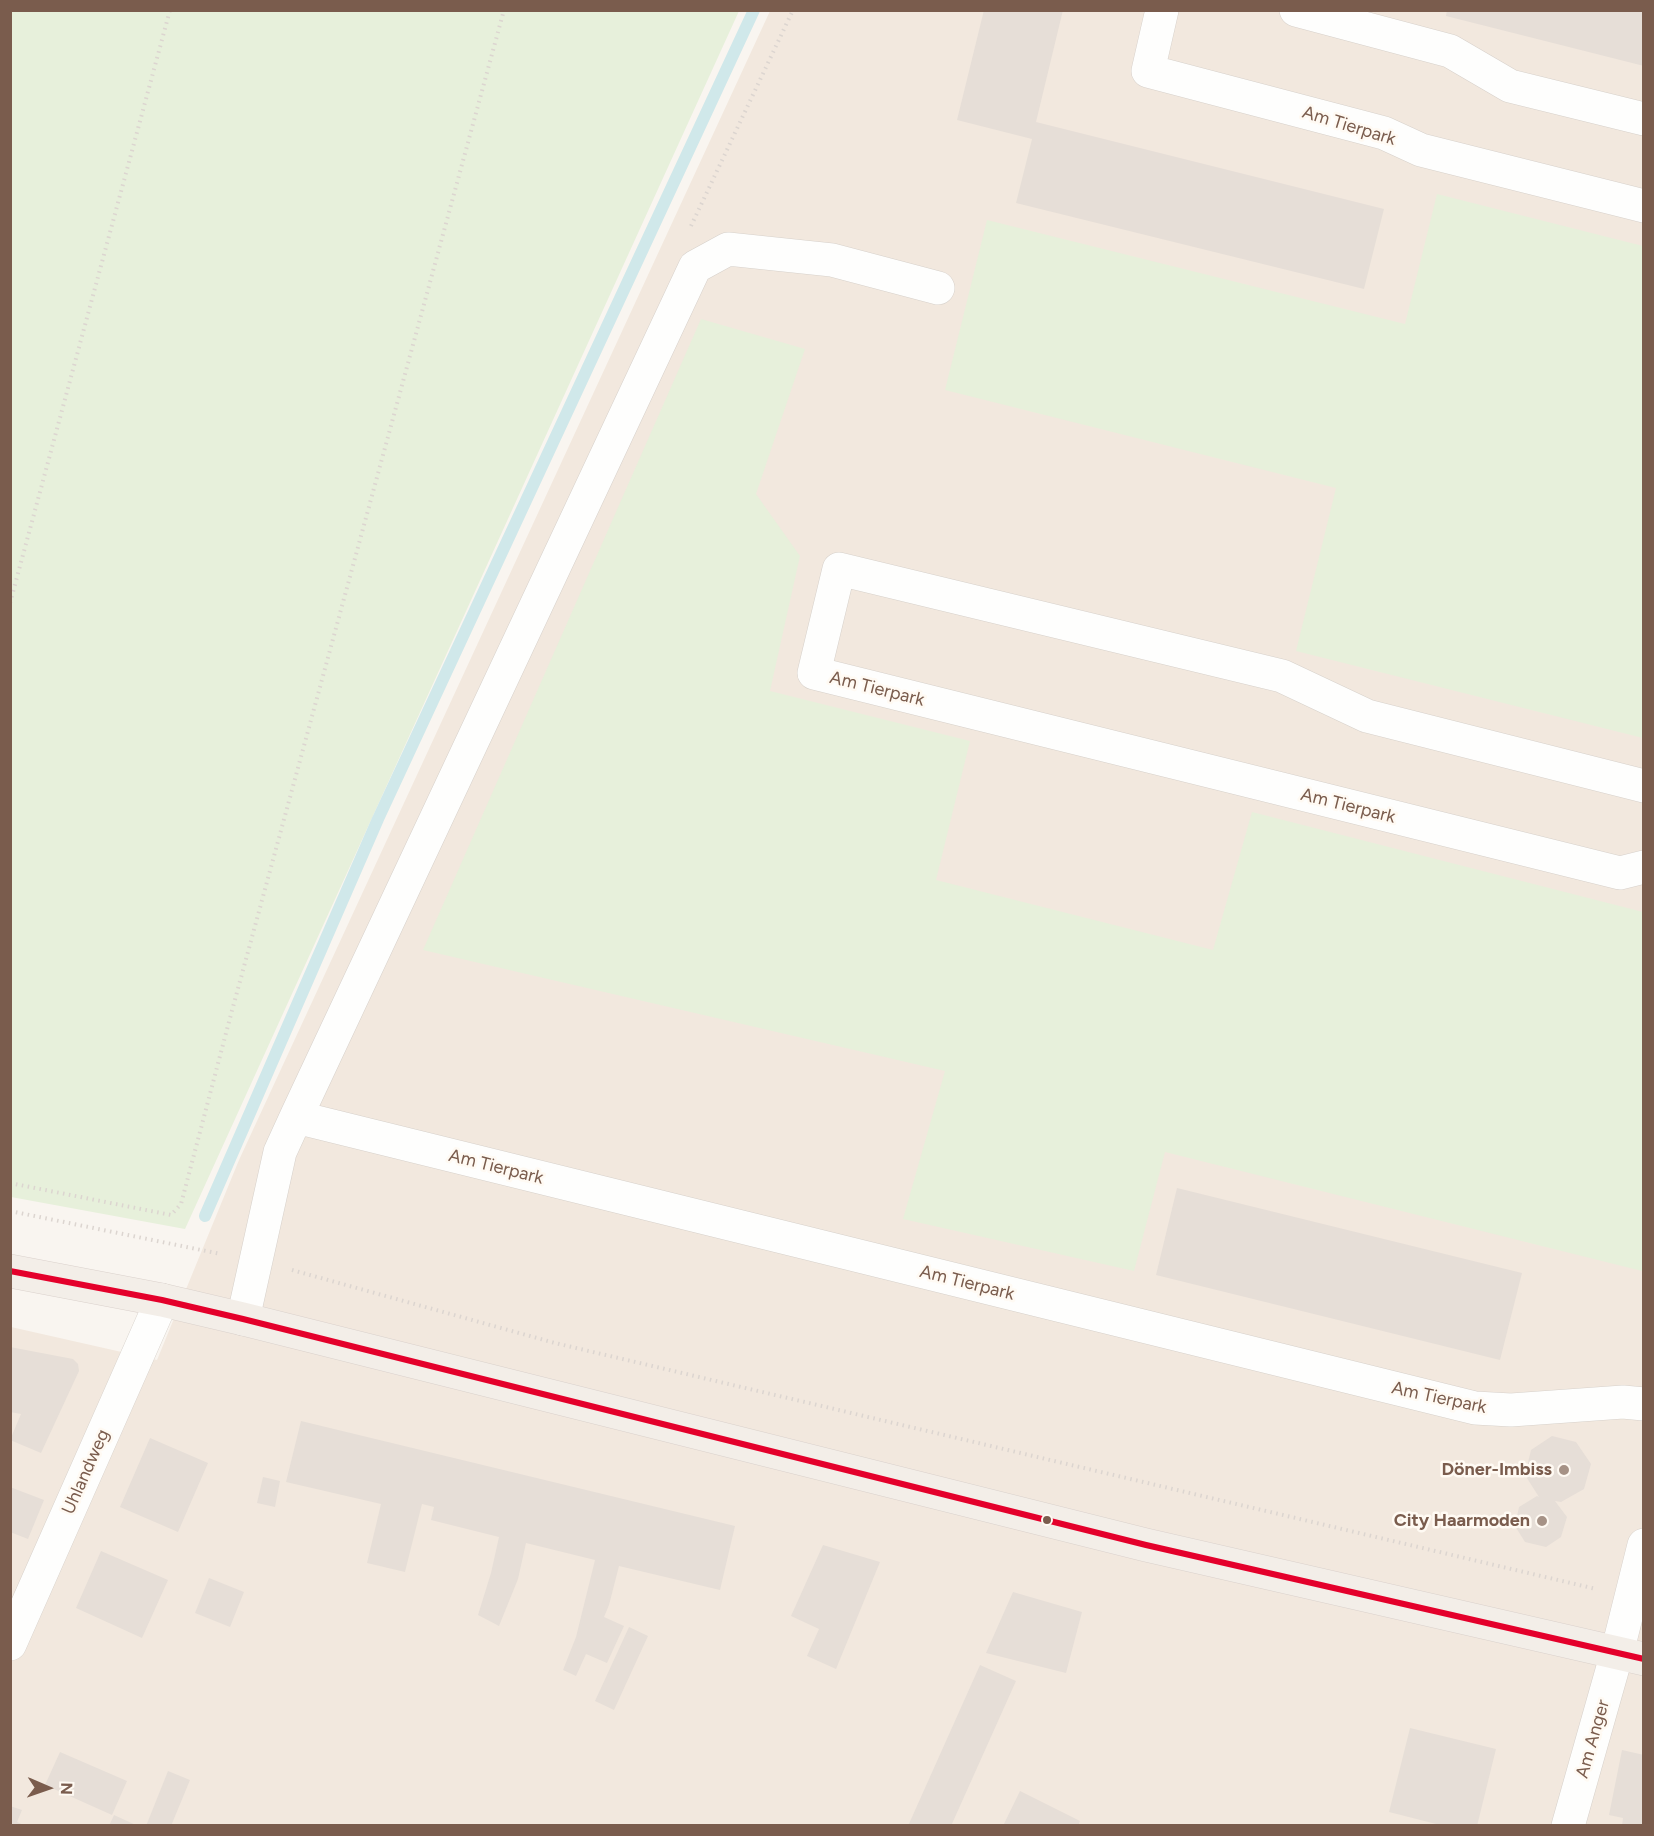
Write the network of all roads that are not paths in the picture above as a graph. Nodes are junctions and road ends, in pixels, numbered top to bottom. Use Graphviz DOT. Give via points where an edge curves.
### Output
graph roads {
  1 [pos="1162,10"];
  2 [pos="1296,10"];
  3 [pos="1644,119"];
  4 [pos="1644,206"];
  5 [pos="938,288"];
  6 [pos="1644,786"];
  7 [pos="1644,867"];
  8 [pos="296,1117"];
  9 [pos="10,1271"];
  10 [pos="162,1300"];
  11 [pos="243,1319"];
  12 [pos="1644,1404"];
  13 [pos="1644,1545"];
  14 [pos="10,1644"];
  15 [pos="1630,1656"];
  16 [pos="1568,1826"];
  1 -- 4 [label="street, Am Tierpark" via="1148,71 1384,133 1421,150"];
  2 -- 3 [label="street" via="1450,51 1510,86"];
  5 -- 8 [label="street" via="832,260 728,249 695,267"];
  6 -- 7 [label="street, Am Tierpark" via="1367,716 1282,676 839,569 814,673 1620,873"];
  8 -- 11 [label="street" via="280,1152"];
  8 -- 12 [label="street, Am Tierpark" via="1475,1408"];
  9 -- 10 [label="main road"];
  10 -- 11 [label="main road"];
  10 -- 14 [label="street, Uhlandweg"];
  11 -- 15 [label="main road" via="1157,1548"];
  13 -- 15 [label="street" via="1631,1597"];
  15 -- 16 [label="street, Am Anger"];
}
